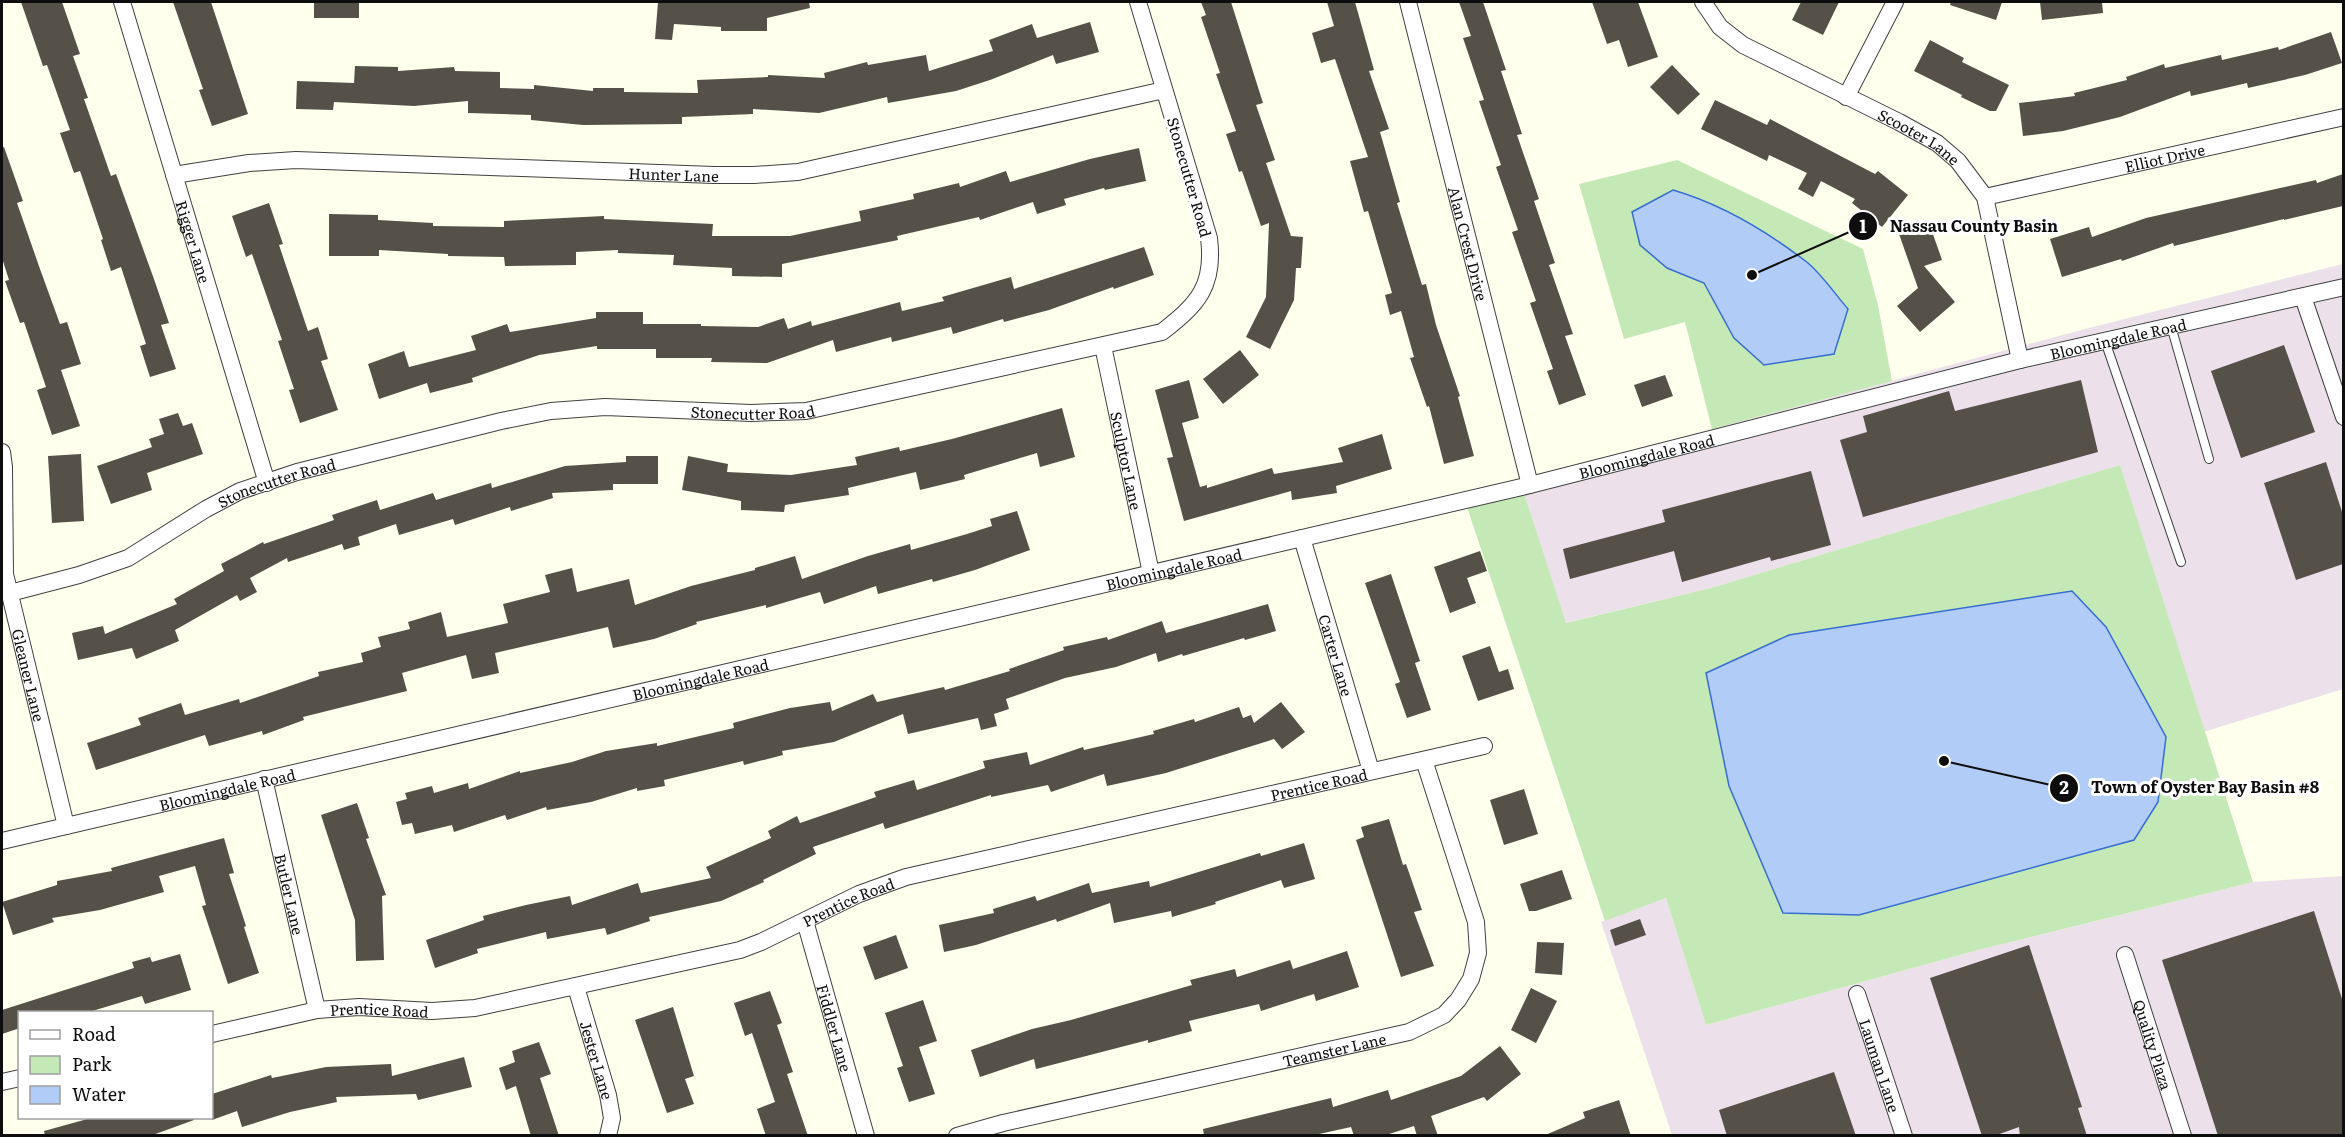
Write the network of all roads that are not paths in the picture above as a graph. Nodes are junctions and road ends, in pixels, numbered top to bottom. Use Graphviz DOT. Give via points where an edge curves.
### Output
graph roads {
  1 [pos="122,2"];
  2 [pos="1138,2"];
  3 [pos="1408,2"];
  4 [pos="1703,2"];
  5 [pos="1895,2"];
  6 [pos="1164,90"];
  7 [pos="1845,97"];
  8 [pos="2343,117"];
  9 [pos="174,175"];
  10 [pos="1985,197"];
  11 [pos="2343,286"];
  12 [pos="2303,297"];
  13 [pos="2171,326"];
  14 [pos="2105,341"];
  15 [pos="1103,346"];
  16 [pos="2020,360"];
  17 [pos="2343,417"];
  18 [pos="2,452"];
  19 [pos="2209,459"];
  20 [pos="267,483"];
  21 [pos="1530,485"];
  22 [pos="1302,538"];
  23 [pos="2181,562"];
  24 [pos="1151,573"];
  25 [pos="10,593"];
  26 [pos="1485,746"];
  27 [pos="1424,760"];
  28 [pos="1371,771"];
  29 [pos="264,779"];
  30 [pos="66,826"];
  31 [pos="2,841"];
  32 [pos="805,921"];
  33 [pos="2125,955"];
  34 [pos="576,987"];
  35 [pos="1857,994"];
  36 [pos="317,1010"];
  37 [pos="213,1034"];
  38 [pos="18,1078"];
  39 [pos="2,1082"];
  40 [pos="608,1136"];
  41 [pos="866,1136"];
  42 [pos="957,1136"];
  43 [pos="1905,1136"];
  44 [pos="2183,1136"];
  1 -- 9 [label="street, Rigger Lane"];
  2 -- 6 [label="street, Stonecutter Road"];
  3 -- 21 [label="street, Alan Crest Drive"];
  4 -- 7 [label="street, Scooter Lane" via="1720,27 1743,45"];
  5 -- 7 [label="street"];
  6 -- 9 [label="street, Hunter Lane" via="798,172 714,175 296,159"];
  6 -- 15 [label="street, Stonecutter Road" via="1209,238 1208,278 1190,311 1162,332"];
  7 -- 10 [label="street, Scooter Lane" via="1937,143 1958,161"];
  8 -- 10 [label="street, Elliot Drive"];
  9 -- 20 [label="street, Rigger Lane"];
  10 -- 16 [label="street, Scooter Lane"];
  11 -- 12 [label="street, Bloomingdale Road"];
  12 -- 13 [label="street, Bloomingdale Road"];
  12 -- 17 [label="street"];
  13 -- 14 [label="street, Bloomingdale Road"];
  13 -- 19 [label="lane"];
  14 -- 16 [label="street, Bloomingdale Road"];
  14 -- 23 [label="lane"];
  15 -- 20 [label="street, Stonecutter Road" via="806,411 751,413 605,407 551,411 297,472"];
  15 -- 24 [label="street, Sculptor Lane"];
  16 -- 21 [label="street, Bloomingdale Road"];
  18 -- 25 [label="street, Gleaner Lane" via="5,574"];
  20 -- 25 [label="street, Stonecutter Road" via="240,491 206,509 128,558"];
  21 -- 22 [label="street, Bloomingdale Road"];
  22 -- 24 [label="street, Bloomingdale Road"];
  22 -- 28 [label="street, Carter Lane"];
  24 -- 29 [label="street, Bloomingdale Road"];
  25 -- 30 [label="street, Gleaner Lane"];
  26 -- 27 [label="street, Prentice Road"];
  27 -- 28 [label="street, Prentice Road"];
  27 -- 42 [label="street, Teamster Lane" via="1476,922 1478,953 1470,980 1444,1015 1409,1032"];
  28 -- 32 [label="street, Prentice Road" via="906,877 859,894"];
  29 -- 30 [label="street, Bloomingdale Road"];
  29 -- 36 [label="street, Butler Lane"];
  30 -- 31 [label="street, Bloomingdale Road"];
  32 -- 34 [label="street, Prentice Road" via="740,950"];
  32 -- 41 [label="street, Fiddler Lane"];
  33 -- 44 [label="street, Quality Plaza"];
  34 -- 36 [label="street, Prentice Road" via="475,1008"];
  34 -- 40 [label="street, Jester Lane" via="608,1095 612,1118"];
  35 -- 43 [label="street, Lauman Lane"];
  36 -- 37 [label="street, Prentice Road"];
  38 -- 39 [label="street"];
}
